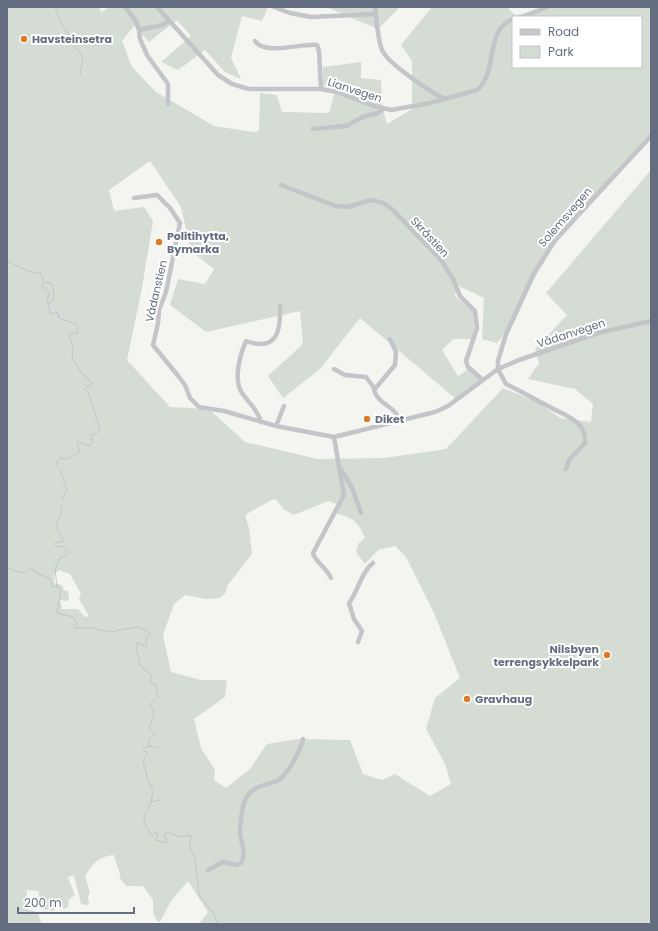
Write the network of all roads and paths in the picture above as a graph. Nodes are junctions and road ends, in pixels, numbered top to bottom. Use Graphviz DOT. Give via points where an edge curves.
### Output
graph roads {
  1 [pos="125,7"];
  2 [pos="157,7"];
  3 [pos="274,7"];
  4 [pos="375,7"];
  5 [pos="548,7"];
  6 [pos="376,14"];
  7 [pos="524,16"];
  8 [pos="169,20"];
  9 [pos="512,20"];
  10 [pos="139,30"];
  11 [pos="255,41"];
  12 [pos="321,89"];
  13 [pos="445,99"];
  14 [pos="168,104"];
  15 [pos="382,109"];
  16 [pos="313,129"];
  17 [pos="651,136"];
  18 [pos="281,185"];
  19 [pos="134,198"];
  20 [pos="280,306"];
  21 [pos="651,321"];
  22 [pos="390,339"];
  23 [pos="334,369"];
  24 [pos="498,369"];
  25 [pos="483,380"];
  26 [pos="375,389"];
  27 [pos="284,406"];
  28 [pos="199,407"];
  29 [pos="400,421"];
  30 [pos="261,422"];
  31 [pos="276,426"];
  32 [pos="334,437"];
  33 [pos="566,469"];
  34 [pos="341,470"];
  35 [pos="361,513"];
  36 [pos="373,563"];
  37 [pos="331,578"];
  38 [pos="358,642"];
  39 [pos="303,739"];
  40 [pos="208,870"];
  1 -- 10 [label="street" via="136,21"];
  2 -- 8 [label="street, Lianvegen"];
  3 -- 6 [label="street" via="311,17"];
  4 -- 6 [label="street"];
  5 -- 7 [label="street"];
  6 -- 13 [label="street" via="384,54 418,83"];
  8 -- 10 [label="street" via="162,25"];
  8 -- 12 [label="street, Lianvegen" via="212,69 232,84 258,91"];
  9 -- 13 [label="street, Lianvegen" via="497,35 484,84 474,92"];
  10 -- 14 [label="street" via="141,43 147,55 168,84"];
  11 -- 12 [label="street" via="259,46 269,48 317,45 320,52"];
  12 -- 15 [label="street, Lianvegen" via="337,92"];
  13 -- 15 [label="street, Lianvegen" via="406,108"];
  15 -- 16 [label="street" via="346,126"];
  17 -- 24 [label="street, Solemsvegen" via="544,255 513,317 499,355"];
  18 -- 25 [label="street, Skråstien" via="336,206 348,207 371,200 392,209 441,260 460,296 475,311 477,328 466,362"];
  19 -- 28 [label="street, Vådanstien" via="157,195 179,219 177,242 152,342"];
  20 -- 30 [label="street" via="281,324 278,334 262,343 246,341 239,363 240,390 255,409"];
  21 -- 24 [label="street, Vådanvegen" via="598,334"];
  22 -- 26 [label="street" via="396,352 395,365"];
  23 -- 26 [label="street" via="345,375 366,377"];
  24 -- 25 [label="street, Vådanvegen"];
  24 -- 33 [label="street" via="506,384 569,416 578,424 585,437 585,443 568,460"];
  25 -- 29 [label="street, Vådanvegen" via="442,409"];
  26 -- 29 [label="street" via="374,393 378,399 395,412"];
  27 -- 31 [label="street"];
  28 -- 30 [label="street, Vådanvegen"];
  29 -- 32 [label="street, Vådanvegen"];
  30 -- 31 [label="street, Vådanvegen"];
  31 -- 32 [label="street, Vådanvegen"];
  32 -- 34 [label="street"];
  34 -- 35 [label="street" via="352,488"];
  34 -- 37 [label="street" via="344,497 313,551"];
  36 -- 38 [label="street" via="349,603 354,619 362,631"];
  39 -- 40 [label="street" via="298,755 283,777 258,787 247,798 240,830 243,852 241,863 236,865 223,862"];
}
